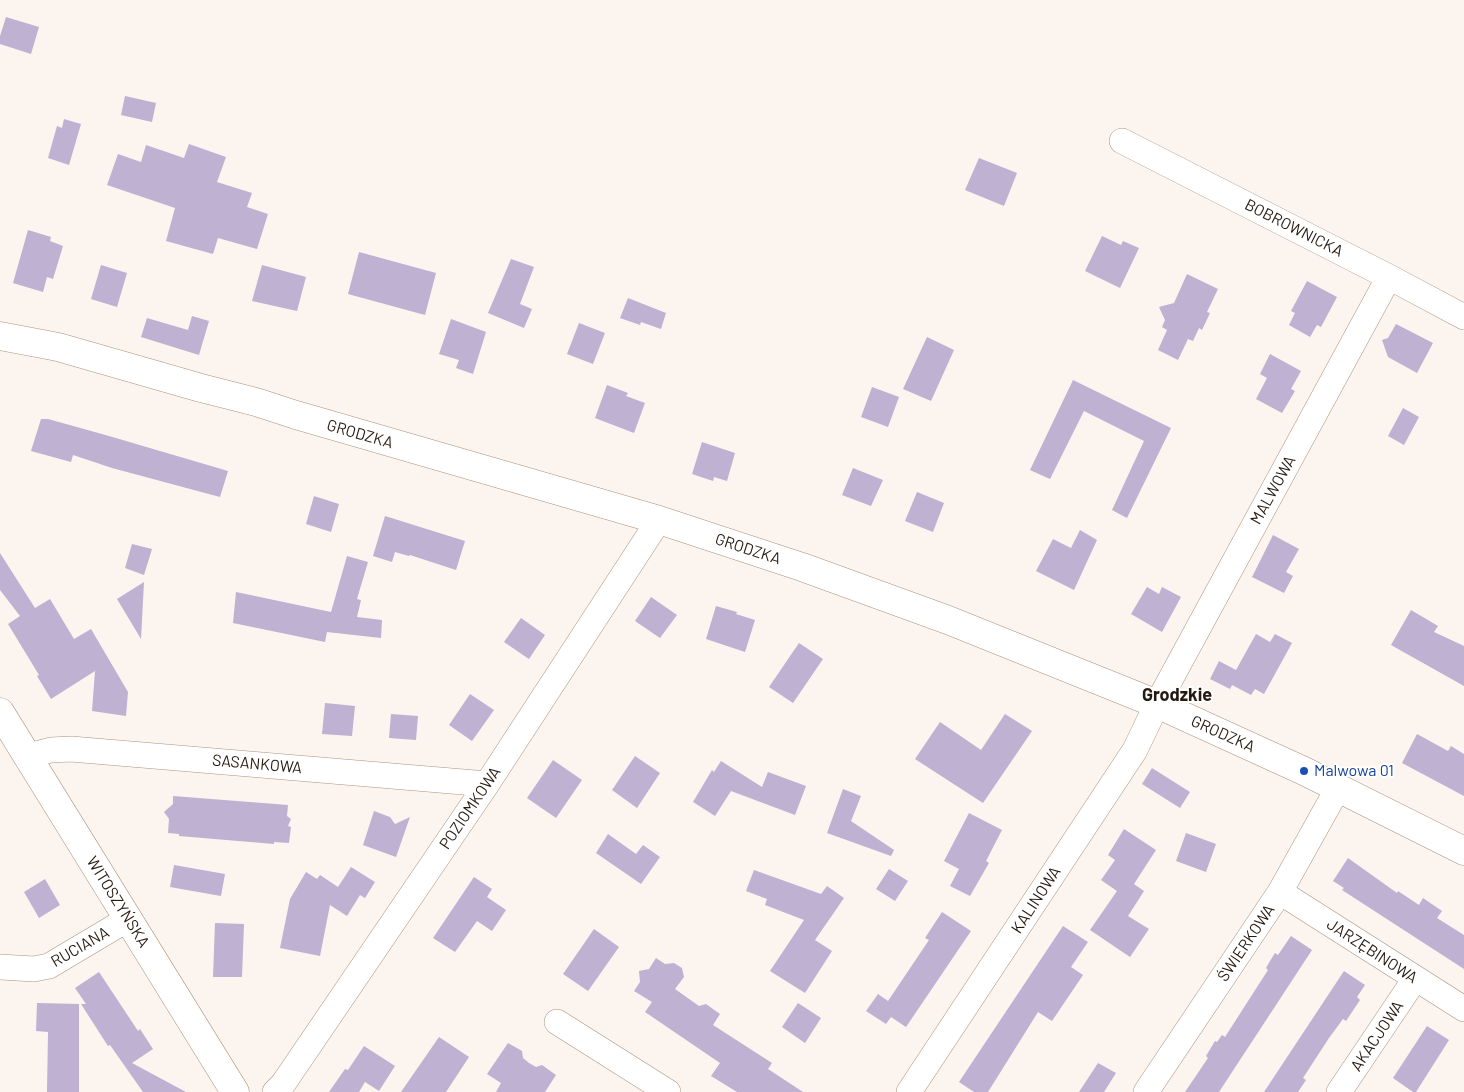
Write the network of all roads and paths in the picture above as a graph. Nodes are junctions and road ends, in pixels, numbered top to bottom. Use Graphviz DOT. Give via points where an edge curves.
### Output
graph roads {
  1 [pos="1122,141"];
  2 [pos="1389,277"];
  3 [pos="1464,317"];
  4 [pos="0,336"];
  5 [pos="659,520"];
  6 [pos="1157,704"];
  7 [pos="1,716"];
  8 [pos="28,756"];
  9 [pos="487,784"];
  10 [pos="1338,788"];
  11 [pos="1464,851"];
  12 [pos="1280,892"];
  13 [pos="128,919"];
  14 [pos="0,967"];
  15 [pos="1415,979"];
  16 [pos="1464,1010"];
  17 [pos="557,1022"];
  18 [pos="235,1092"];
  19 [pos="274,1092"];
  20 [pos="668,1092"];
  21 [pos="909,1092"];
  22 [pos="1146,1092"];
  23 [pos="1339,1092"];
  1 -- 2 [label="street, BOBROWNICKA"];
  2 -- 3 [label="street, BOBROWNICKA"];
  2 -- 6 [label="street, MALWOWA"];
  4 -- 5 [label="street, GRODZKA" via="58,346"];
  5 -- 6 [label="street, GRODZKA" via="948,620"];
  5 -- 9 [label="street, POZIOMKOWA"];
  6 -- 10 [label="street, GRODZKA"];
  6 -- 21 [label="street, KALINOWA" via="1135,750"];
  7 -- 8 [label="street, WITOSZYŃSKA"];
  8 -- 9 [label="street, SASANKOWA" via="71,749"];
  8 -- 13 [label="street, WITOSZYŃSKA"];
  9 -- 19 [label="street, POZIOMKOWA" via="283,1084"];
  10 -- 11 [label="street, GRODZKA"];
  10 -- 12 [label="street, ŚWIERKOWA"];
  12 -- 15 [label="street, JARZĘBINOWA"];
  12 -- 22 [label="street, ŚWIERKOWA"];
  13 -- 14 [label="street, RUCIANA" via="49,966 34,969"];
  13 -- 18 [label="street, WITOSZYŃSKA"];
  15 -- 16 [label="street, JARZĘBINOWA"];
  15 -- 23 [label="street, AKACJOWA"];
  17 -- 20 [label="street"];
}
